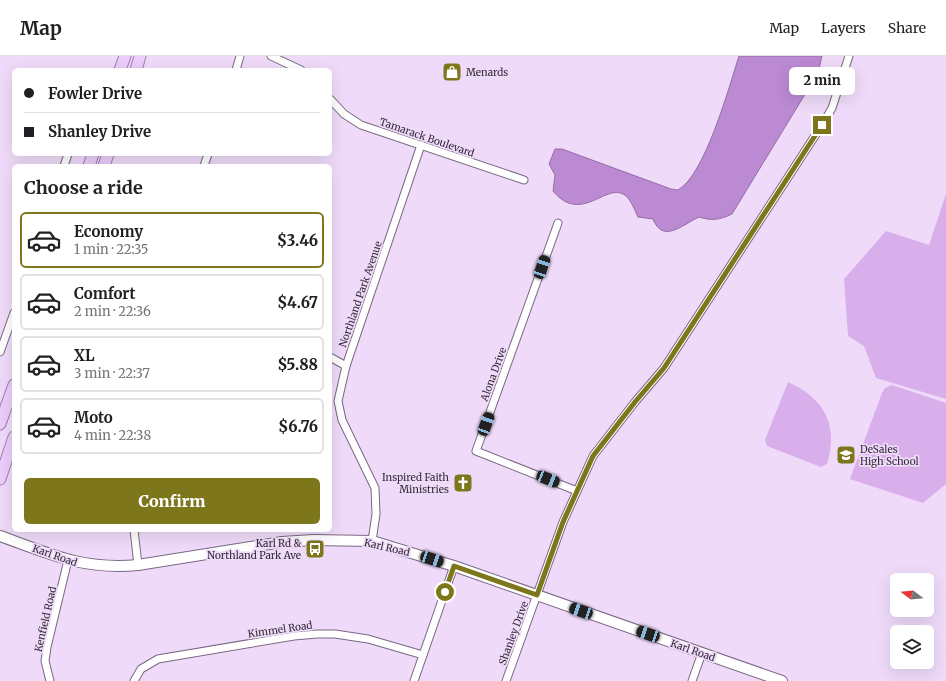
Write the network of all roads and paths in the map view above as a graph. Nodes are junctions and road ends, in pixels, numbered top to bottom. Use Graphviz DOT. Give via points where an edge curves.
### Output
graph roads {
  1 [pos="125,56"];
  2 [pos="140,56"];
  3 [pos="240,56"];
  4 [pos="271,56"];
  5 [pos="849,56"];
  6 [pos="121,68"];
  7 [pos="137,68"];
  8 [pos="237,68"];
  9 [pos="297,68"];
  10 [pos="332,101"];
  11 [pos="421,145"];
  12 [pos="524,180"];
  13 [pos="558,223"];
  14 [pos="12,319"];
  15 [pos="0,352"];
  16 [pos="332,358"];
  17 [pos="346,366"];
  18 [pos="12,391"];
  19 [pos="0,424"];
  20 [pos="12,443"];
  21 [pos="0,479"];
  22 [pos="577,490"];
  23 [pos="134,532"];
  24 [pos="0,536"];
  25 [pos="372,541"];
  26 [pos="68,560"];
  27 [pos="138,565"];
  28 [pos="454,566"];
  29 [pos="537,595"];
  30 [pos="702,653"];
  31 [pos="423,655"];
  32 [pos="50,681"];
  33 [pos="134,681"];
  34 [pos="414,681"];
  35 [pos="506,681"];
  36 [pos="692,681"];
  37 [pos="782,681"];
  1 -- 6 [label="main road"];
  2 -- 7 [label="main road"];
  3 -- 8 [label="street"];
  4 -- 9 [label="street"];
  5 -- 22 [label="street, Shanley Drive" via="832,108 822,125 664,368 593,456"];
  10 -- 11 [label="street, Tamarack Boulevard" via="344,114 361,125"];
  11 -- 12 [label="street, Tamarack Boulevard"];
  11 -- 17 [label="street, Northland Park Avenue"];
  13 -- 22 [label="street, Alona Drive" via="476,451"];
  14 -- 15 [label="street"];
  16 -- 17 [label="street"];
  17 -- 25 [label="street, Northland Park Avenue" via="338,401 342,420 375,488 376,514"];
  18 -- 19 [label="main road"];
  20 -- 21 [label="main road"];
  22 -- 29 [label="street, Shanley Drive"];
  23 -- 27 [label="street"];
  24 -- 26 [label="main road, Karl Road"];
  25 -- 27 [label="main road, Karl Road" via="282,542"];
  25 -- 28 [label="main road, Karl Road"];
  26 -- 27 [label="main road, Karl Road" via="98,565"];
  26 -- 32 [label="street, Kenfield Road" via="47,647 45,661"];
  28 -- 29 [label="main road, Karl Road"];
  28 -- 31 [label="street"];
  29 -- 30 [label="main road, Karl Road"];
  29 -- 35 [label="street, Shanley Drive"];
  30 -- 36 [label="street"];
  30 -- 37 [label="main road, Karl Road"];
  31 -- 33 [label="street, Kimmel Road" via="368,639 335,634 308,634 172,655 158,659 141,669"];
  31 -- 34 [label="street"];
}
